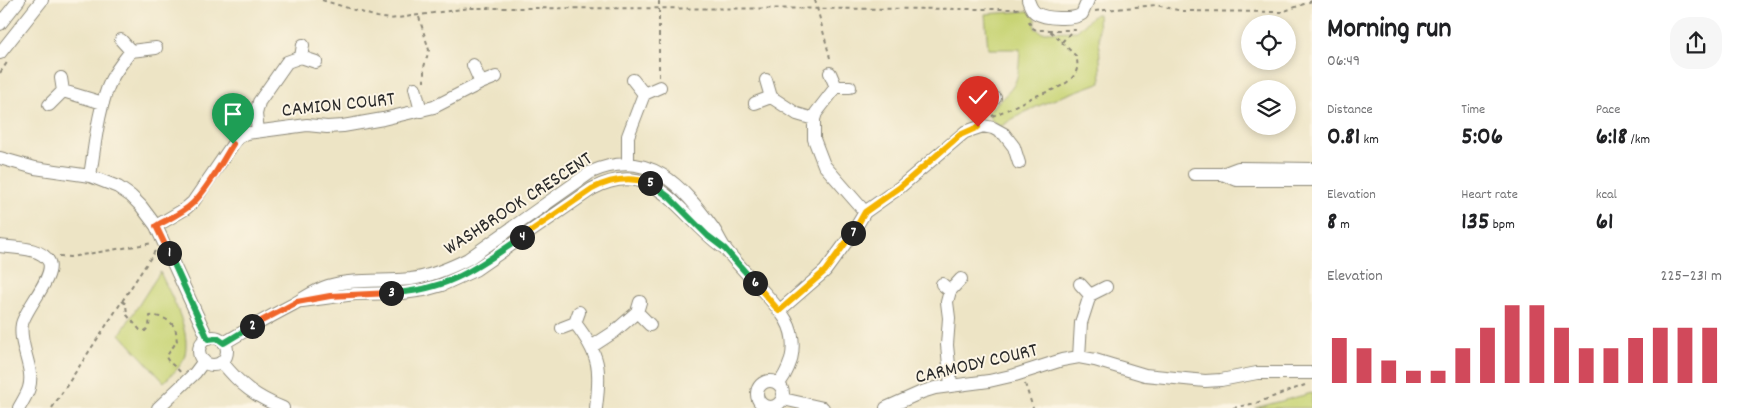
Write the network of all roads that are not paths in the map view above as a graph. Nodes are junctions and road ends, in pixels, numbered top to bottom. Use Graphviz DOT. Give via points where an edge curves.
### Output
graph roads {
  1 [pos="19,0"];
  2 [pos="42,0"];
  3 [pos="1030,4"];
  4 [pos="1086,6"];
  5 [pos="0,24"];
  6 [pos="122,40"];
  7 [pos="156,48"];
  8 [pos="131,51"];
  9 [pos="0,53"];
  10 [pos="316,62"];
  11 [pos="473,65"];
  12 [pos="830,74"];
  13 [pos="496,77"];
  14 [pos="61,78"];
  15 [pos="633,80"];
  16 [pos="766,80"];
  17 [pos="481,83"];
  18 [pos="660,87"];
  19 [pos="836,87"];
  20 [pos="850,87"];
  21 [pos="63,91"];
  22 [pos="644,94"];
  23 [pos="771,97"];
  24 [pos="995,98"];
  25 [pos="103,103"];
  26 [pos="755,103"];
  27 [pos="49,105"];
  28 [pos="980,114"];
  29 [pos="814,119"];
  30 [pos="258,131"];
  31 [pos="3,156"];
  32 [pos="1019,163"];
  33 [pos="628,164"];
  34 [pos="1312,169"];
  35 [pos="1194,174"];
  36 [pos="1222,174"];
  37 [pos="90,176"];
  38 [pos="1312,180"];
  39 [pos="865,212"];
  40 [pos="156,226"];
  41 [pos="0,246"];
  42 [pos="725,249"];
  43 [pos="961,279"];
  44 [pos="1080,284"];
  45 [pos="1106,287"];
  46 [pos="1090,295"];
  47 [pos="297,302"];
  48 [pos="779,311"];
  49 [pos="650,325"];
  50 [pos="562,328"];
  51 [pos="208,339"];
  52 [pos="224,343"];
  53 [pos="591,347"];
  54 [pos="1079,357"];
  55 [pos="204,362"];
  56 [pos="222,362"];
  57 [pos="1312,373"];
  58 [pos="778,384"];
  59 [pos="950,385"];
  60 [pos="770,405"];
  61 [pos="19,408"];
  62 [pos="158,408"];
  63 [pos="283,408"];
  64 [pos="596,408"];
  65 [pos="824,408"];
  66 [pos="886,408"];
  1 -- 5 [label="street"];
  2 -- 9 [label="street"];
  3 -- 4 [label="street" via="1038,15 1047,18 1074,18 1080,16"];
  6 -- 8 [label="street"];
  7 -- 8 [label="street"];
  8 -- 25 [label="street" via="112,78"];
  10 -- 30 [label="street, CAMION COURT" via="302,51 287,62 259,102 256,114"];
  11 -- 17 [label="street"];
  12 -- 19 [label="street"];
  13 -- 17 [label="street, CAMION COURT"];
  14 -- 21 [label="street"];
  15 -- 22 [label="street"];
  16 -- 23 [label="street"];
  17 -- 30 [label="street, CAMION COURT" via="442,104 418,99 383,119 343,126"];
  18 -- 22 [label="street"];
  19 -- 20 [label="street"];
  19 -- 29 [label="street"];
  21 -- 25 [label="street"];
  21 -- 27 [label="street"];
  22 -- 33 [label="street" via="628,136"];
  23 -- 26 [label="street"];
  23 -- 29 [label="street" via="797,114"];
  24 -- 28 [label="street"];
  25 -- 37 [label="street"];
  28 -- 32 [label="street" via="999,131 1015,138"];
  28 -- 39 [label="street" via="971,129"];
  29 -- 39 [label="street" via="814,139 820,158"];
  30 -- 40 [label="street, CAMION COURT" via="238,138 194,202"];
  31 -- 37 [label="street" via="36,168"];
  33 -- 42 [label="street, WASHBROOK CRESCENT" via="649,168 675,182 714,230"];
  33 -- 47 [label="street, WASHBROOK CRESCENT" via="602,167 591,172 468,259 450,268 412,279 346,282 313,291"];
  34 -- 36 [label="street" via="1238,168"];
  35 -- 36 [label="street"];
  36 -- 38 [label="street" via="1238,180"];
  37 -- 40 [label="street" via="131,196"];
  39 -- 48 [label="street" via="825,271"];
  40 -- 51 [label="street" via="159,244"];
  41 -- 61 [label="street" via="40,253 50,266 47,278 24,316 22,339 30,379"];
  42 -- 47 [label="street, WASHBROOK CRESCENT" via="660,189 640,180 616,180 592,189 474,270 442,285 410,292 330,296"];
  42 -- 48 [label="street, WASHBROOK CRESCENT"];
  43 -- 59 [label="street" via="946,287"];
  44 -- 46 [label="street"];
  45 -- 46 [label="street"];
  46 -- 54 [label="street" via="1081,323"];
  47 -- 52 [label="street, WASHBROOK CRESCENT"];
  48 -- 58 [label="street, WASHBROOK CRESCENT" via="787,321 793,343 786,373"];
  49 -- 53 [label="street" via="638,307 614,332"];
  50 -- 53 [label="street" via="577,317"];
  51 -- 52 [label="street" via="217,338"];
  51 -- 55 [label="street" via="200,349"];
  52 -- 56 [label="street" via="227,355"];
  53 -- 64 [label="street" via="599,373"];
  54 -- 57 [label="street, CARMODY COURT" via="1145,375 1205,381 1257,372"];
  54 -- 59 [label="street, CARMODY COURT" via="989,381"];
  55 -- 56 [label="street" via="213,365"];
  55 -- 62 [label="street"];
  56 -- 63 [label="street" via="252,392"];
  58 -- 60 [label="street" via="783,391"];
  58 -- 60 [label="street" via="770,381 761,384 756,392 758,401"];
  59 -- 66 [label="street, CARMODY COURT" via="922,392"];
  60 -- 65 [label="street"];
}
